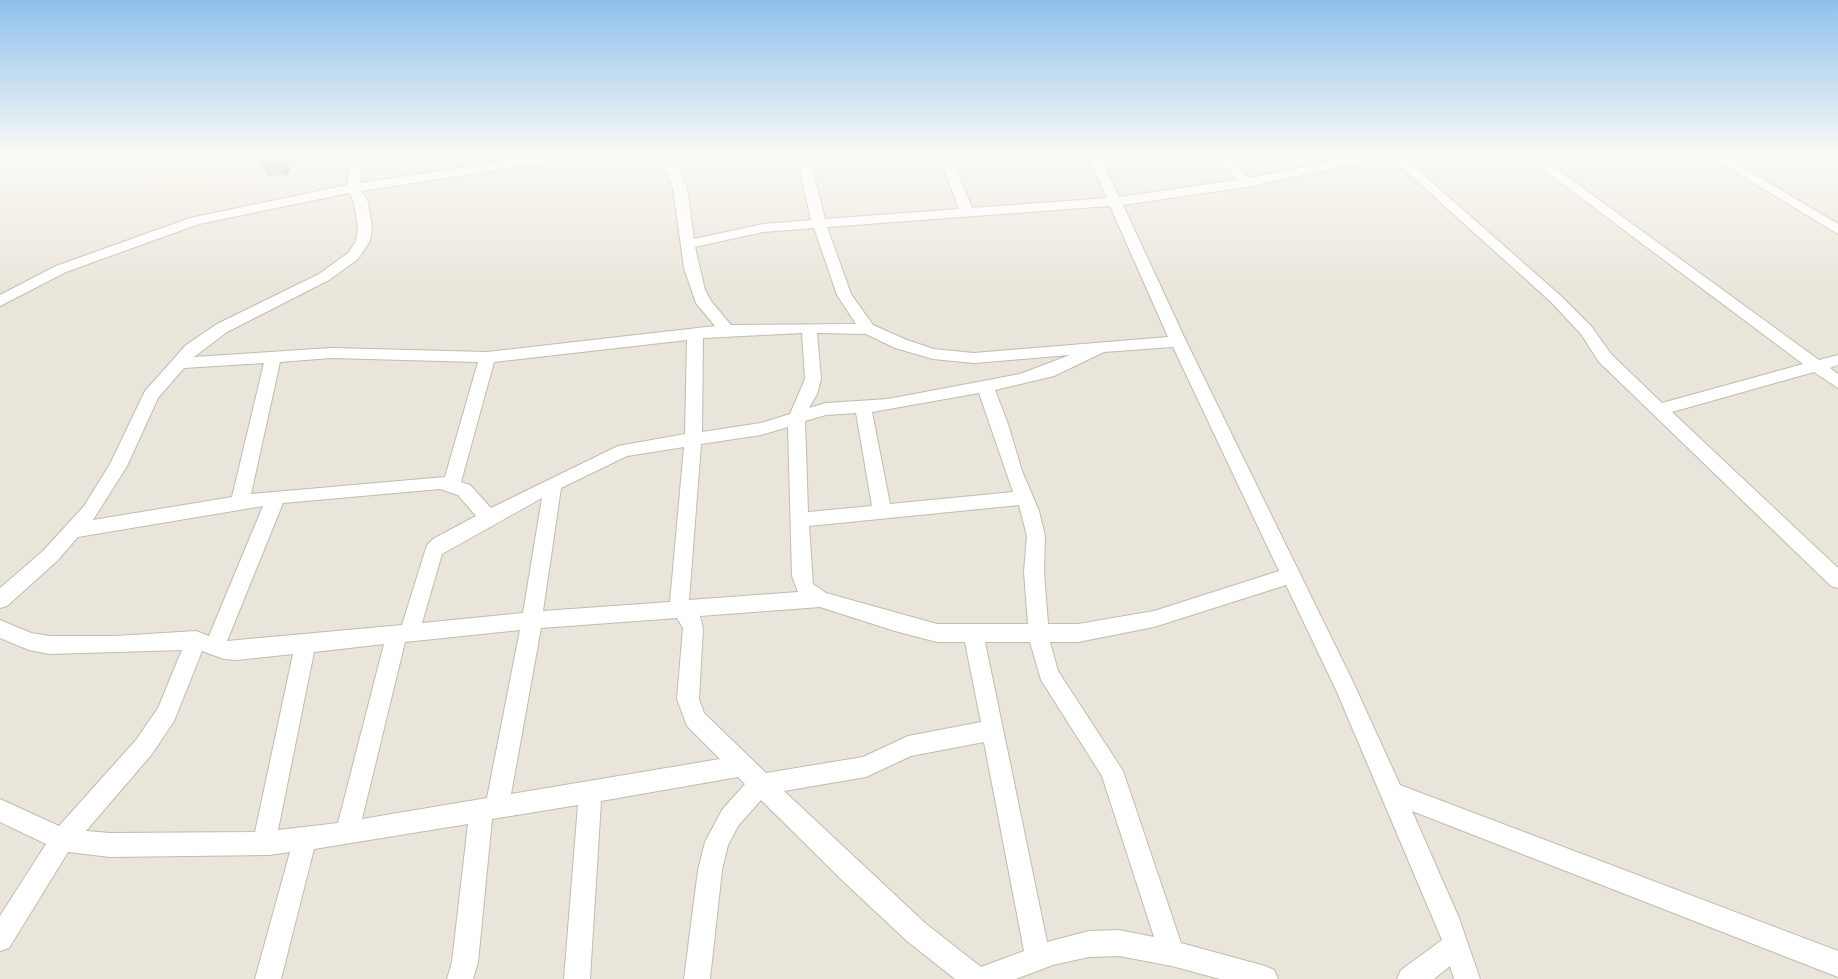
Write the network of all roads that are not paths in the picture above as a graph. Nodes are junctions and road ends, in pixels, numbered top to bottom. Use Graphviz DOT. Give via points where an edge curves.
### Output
graph roads {
  1 [pos="288,202"];
  2 [pos="361,202"];
  3 [pos="682,202"];
  4 [pos="814,202"];
  5 [pos="963,202"];
  6 [pos="1113,202"];
  7 [pos="1446,202"];
  8 [pos="1593,202"];
  9 [pos="1791,202"];
  10 [pos="967,212"];
  11 [pos="819,223"];
  12 [pos="1838,230"];
  13 [pos="689,244"];
  14 [pos="0,301"];
  15 [pos="809,328"];
  16 [pos="868,329"];
  17 [pos="727,330"];
  18 [pos="695,333"];
  19 [pos="1178,341"];
  20 [pos="1102,347"];
  21 [pos="274,355"];
  22 [pos="487,357"];
  23 [pos="1838,360"];
  24 [pos="179,363"];
  25 [pos="1816,366"];
  26 [pos="1838,382"];
  27 [pos="985,387"];
  28 [pos="863,408"];
  29 [pos="1661,409"];
  30 [pos="797,419"];
  31 [pos="693,440"];
  32 [pos="452,484"];
  33 [pos="553,484"];
  34 [pos="276,497"];
  35 [pos="1024,498"];
  36 [pos="240,502"];
  37 [pos="882,512"];
  38 [pos="489,518"];
  39 [pos="799,520"];
  40 [pos="75,530"];
  41 [pos="1291,575"];
  42 [pos="1838,580"];
  43 [pos="820,599"];
  44 [pos="0,600"];
  45 [pos="680,608"];
  46 [pos="532,620"];
  47 [pos="0,629"];
  48 [pos="404,632"];
  49 [pos="1039,634"];
  50 [pos="974,635"];
  51 [pos="306,643"];
  52 [pos="206,644"];
  53 [pos="993,730"];
  54 [pos="741,766"];
  55 [pos="759,785"];
  56 [pos="590,792"];
  57 [pos="1392,793"];
  58 [pos="489,809"];
  59 [pos="0,810"];
  60 [pos="346,833"];
  61 [pos="63,838"];
  62 [pos="305,839"];
  63 [pos="264,843"];
  64 [pos="0,939"];
  65 [pos="1456,945"];
  66 [pos="1172,953"];
  67 [pos="1038,958"];
  68 [pos="1838,964"];
  69 [pos="268,979"];
  70 [pos="460,979"];
  71 [pos="577,979"];
  72 [pos="697,979"];
  73 [pos="976,979"];
  74 [pos="983,979"];
  75 [pos="1265,979"];
  76 [pos="1410,979"];
  77 [pos="1467,979"];
  1 -- 14 [label="street" via="167,230 61,269"];
  2 -- 24 [label="street" via="366,228 353,256 324,277 222,328"];
  3 -- 13 [label="street"];
  4 -- 11 [label="street"];
  5 -- 10 [label="street"];
  6 -- 10 [label="street"];
  6 -- 19 [label="street"];
  7 -- 29 [label="street" via="1556,299 1586,330 1605,358"];
  8 -- 25 [label="street"];
  9 -- 12 [label="street"];
  10 -- 11 [label="street"];
  11 -- 13 [label="street" via="740,231"];
  11 -- 16 [label="street" via="844,295"];
  13 -- 17 [label="street" via="698,290"];
  15 -- 16 [label="street"];
  15 -- 17 [label="street"];
  15 -- 30 [label="street" via="812,386"];
  16 -- 20 [label="street" via="933,354 974,358"];
  17 -- 18 [label="street"];
  18 -- 22 [label="street"];
  18 -- 31 [label="street"];
  19 -- 20 [label="street"];
  19 -- 41 [label="street"];
  20 -- 27 [label="street" via="1048,372"];
  21 -- 22 [label="street"];
  21 -- 24 [label="street"];
  21 -- 36 [label="street"];
  22 -- 32 [label="street"];
  23 -- 25 [label="street"];
  24 -- 40 [label="street" via="151,395 105,489"];
  25 -- 26 [label="street"];
  25 -- 29 [label="street"];
  27 -- 28 [label="street"];
  27 -- 35 [label="street"];
  28 -- 30 [label="street" via="826,409"];
  28 -- 37 [label="street"];
  29 -- 42 [label="street"];
  30 -- 31 [label="street"];
  30 -- 39 [label="street"];
  31 -- 33 [label="street" via="624,450"];
  31 -- 45 [label="street"];
  32 -- 34 [label="street"];
  32 -- 38 [label="street" via="464,490"];
  33 -- 38 [label="street"];
  33 -- 46 [label="street"];
  34 -- 36 [label="street"];
  34 -- 52 [label="street"];
  35 -- 37 [label="street"];
  35 -- 49 [label="street" via="1036,536 1034,572"];
  36 -- 40 [label="street"];
  37 -- 39 [label="street"];
  38 -- 48 [label="street" via="434,550"];
  39 -- 43 [label="street" via="804,585"];
  40 -- 44 [label="street"];
  41 -- 49 [label="street" via="1154,619 1078,633"];
  41 -- 57 [label="street"];
  43 -- 45 [label="street"];
  43 -- 50 [label="street" via="918,629"];
  45 -- 46 [label="street"];
  45 -- 54 [label="street" via="692,620 688,699 694,719"];
  46 -- 48 [label="street"];
  46 -- 58 [label="street"];
  47 -- 52 [label="street" via="50,645"];
  48 -- 51 [label="street"];
  48 -- 60 [label="street"];
  49 -- 50 [label="street"];
  49 -- 66 [label="street" via="1048,674 1112,771"];
  50 -- 53 [label="street"];
  51 -- 52 [label="street" via="237,651"];
  51 -- 63 [label="street"];
  52 -- 61 [label="street" via="144,747"];
  53 -- 55 [label="street" via="908,746 866,767"];
  53 -- 67 [label="street"];
  54 -- 55 [label="street"];
  54 -- 56 [label="street"];
  55 -- 72 [label="street" via="730,818 717,842"];
  55 -- 73 [label="street" via="908,925"];
  56 -- 58 [label="street"];
  56 -- 71 [label="street"];
  57 -- 65 [label="street"];
  57 -- 68 [label="street"];
  58 -- 60 [label="street"];
  58 -- 70 [label="street"];
  59 -- 61 [label="street"];
  60 -- 62 [label="street"];
  61 -- 63 [label="street" via="110,845"];
  61 -- 64 [label="street"];
  62 -- 63 [label="street"];
  62 -- 69 [label="street"];
  65 -- 76 [label="street"];
  65 -- 77 [label="street"];
  66 -- 67 [label="street" via="1119,943 1089,944"];
  66 -- 75 [label="street"];
  67 -- 74 [label="street"];
}
